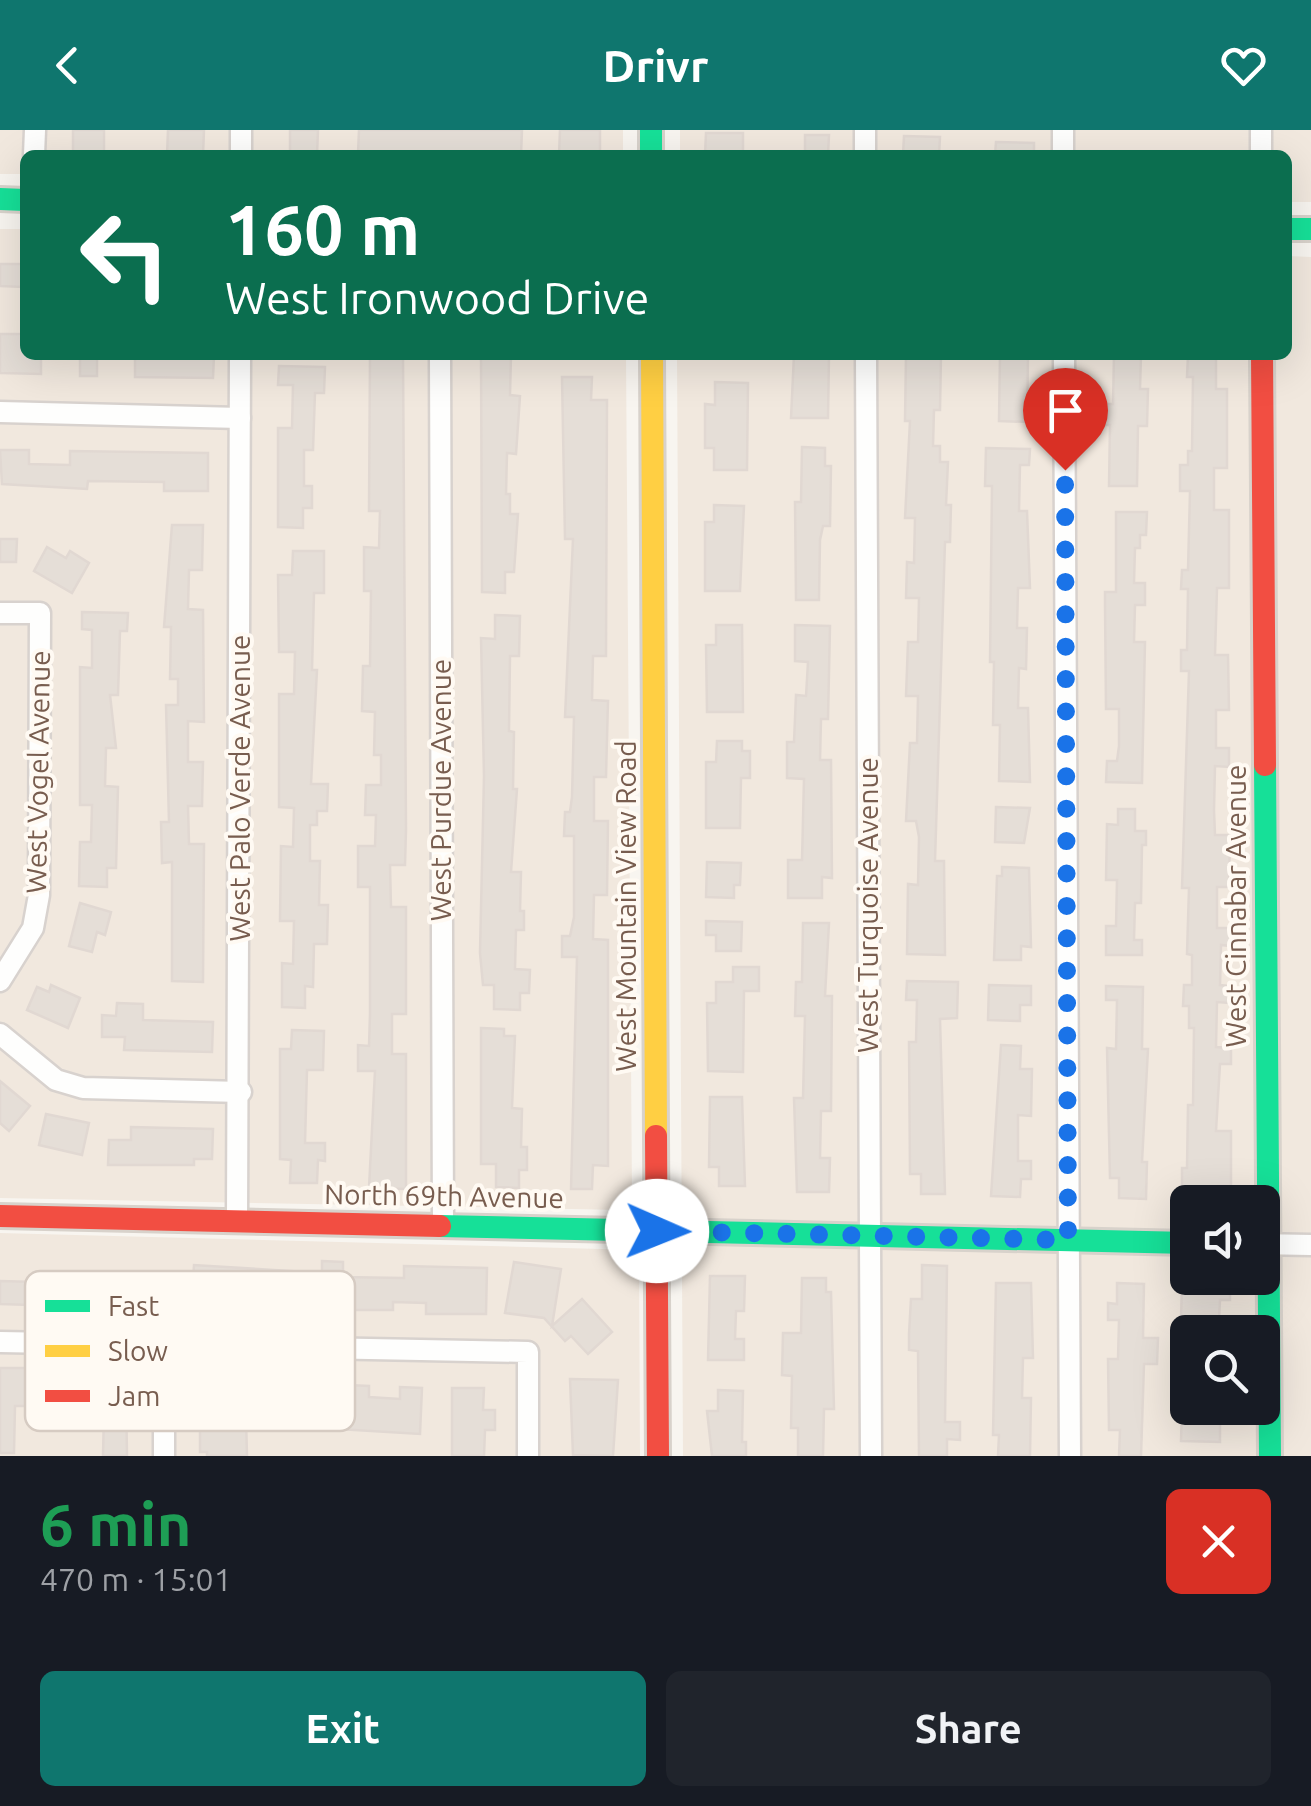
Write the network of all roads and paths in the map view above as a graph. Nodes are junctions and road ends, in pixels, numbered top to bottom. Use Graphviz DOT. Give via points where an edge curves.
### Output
graph roads {
  1 [pos="240,360"];
  2 [pos="440,360"];
  3 [pos="652,360"];
  4 [pos="866,360"];
  5 [pos="1064,360"];
  6 [pos="1262,360"];
  7 [pos="0,412"];
  8 [pos="240,418"];
  9 [pos="0,613"];
  10 [pos="0,982"];
  11 [pos="0,1034"];
  12 [pos="241,1092"];
  13 [pos="1265,1185"];
  14 [pos="0,1216"];
  15 [pos="238,1222"];
  16 [pos="443,1226"];
  17 [pos="657,1231"];
  18 [pos="870,1235"];
  19 [pos="1068,1240"];
  20 [pos="1170,1243"];
  21 [pos="1280,1245"];
  22 [pos="1311,1246"];
  23 [pos="1266,1295"];
  24 [pos="0,1342"];
  25 [pos="25,1342"];
  26 [pos="355,1349"];
  27 [pos="528,1456"];
  28 [pos="658,1456"];
  29 [pos="871,1456"];
  30 [pos="1070,1456"];
  31 [pos="1270,1456"];
  1 -- 8 [label="street, West Palo Verde Avenue"];
  2 -- 16 [label="street, West Purdue Avenue"];
  3 -- 17 [label="street, West Mountain View Road"];
  4 -- 18 [label="street, West Turquoise Avenue"];
  5 -- 19 [label="street"];
  6 -- 13 [label="street, West Cinnabar Avenue"];
  7 -- 8 [label="street"];
  8 -- 12 [label="street, West Palo Verde Avenue"];
  9 -- 10 [label="street, West Vogel Avenue" via="40,613 39,895 34,928"];
  11 -- 12 [label="street" via="44,1072 83,1088"];
  12 -- 15 [label="street, West Palo Verde Avenue"];
  14 -- 15 [label="street, North 69th Avenue"];
  15 -- 16 [label="street, North 69th Avenue"];
  16 -- 17 [label="street, North 69th Avenue"];
  17 -- 18 [label="street, North 69th Avenue"];
  17 -- 28 [label="street, West Mountain View Road"];
  18 -- 19 [label="street, North 69th Avenue"];
  18 -- 29 [label="street, West Turquoise Avenue"];
  19 -- 20 [label="street, North 69th Avenue"];
  19 -- 30 [label="street"];
  21 -- 22 [label="street"];
  23 -- 31 [label="street, West Cinnabar Avenue"];
  24 -- 25 [label="street"];
  26 -- 27 [label="street" via="528,1352"];
}
